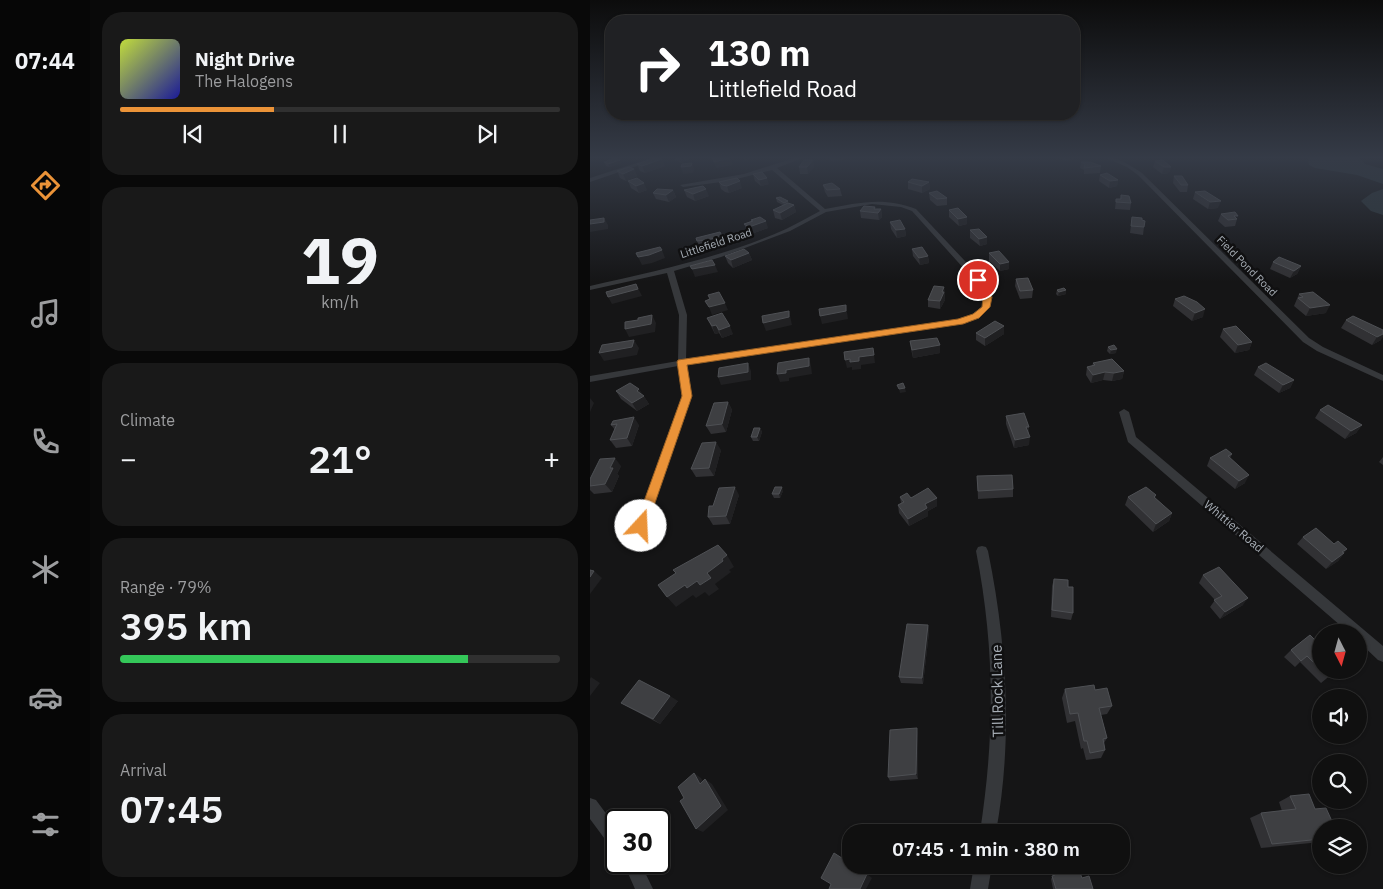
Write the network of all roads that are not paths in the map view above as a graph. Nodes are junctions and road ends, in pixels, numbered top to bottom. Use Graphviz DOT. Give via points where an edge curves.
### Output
graph roads {
  1 [pos="809,198"];
  2 [pos="1164,198"];
  3 [pos="824,211"];
  4 [pos="670,270"];
  5 [pos="590,288"];
  6 [pos="682,362"];
  7 [pos="1383,378"];
  8 [pos="590,379"];
  9 [pos="1124,412"];
  10 [pos="641,526"];
  11 [pos="982,551"];
  12 [pos="1348,624"];
  13 [pos="1368,642"];
  14 [pos="1383,655"];
  15 [pos="590,806"];
  16 [pos="989,824"];
  17 [pos="605,826"];
  18 [pos="637,874"];
  19 [pos="982,874"];
  20 [pos="644,889"];
  21 [pos="979,889"];
  1 -- 3 [label="street"];
  2 -- 7 [label="street, Field Pond Road" via="1306,340 1320,350"];
  3 -- 4 [label="street, Littlefield Road" via="758,242"];
  3 -- 6 [label="street, Littlefield Road" via="872,202 902,205 914,210 978,280 987,297 986,307 976,316 960,322"];
  4 -- 5 [label="street, Littlefield Road"];
  4 -- 6 [label="street" via="683,315"];
  6 -- 8 [label="street, Littlefield Road"];
  6 -- 10 [label="street" via="687,396"];
  9 -- 12 [label="street, Whittier Road" via="1132,438"];
  11 -- 16 [label="street, Till Rock Lane" via="994,619 1000,697"];
  13 -- 14 [label="street, Whittier Road"];
  15 -- 17 [label="street"];
  18 -- 20 [label="street"];
  19 -- 21 [label="street"];
}
